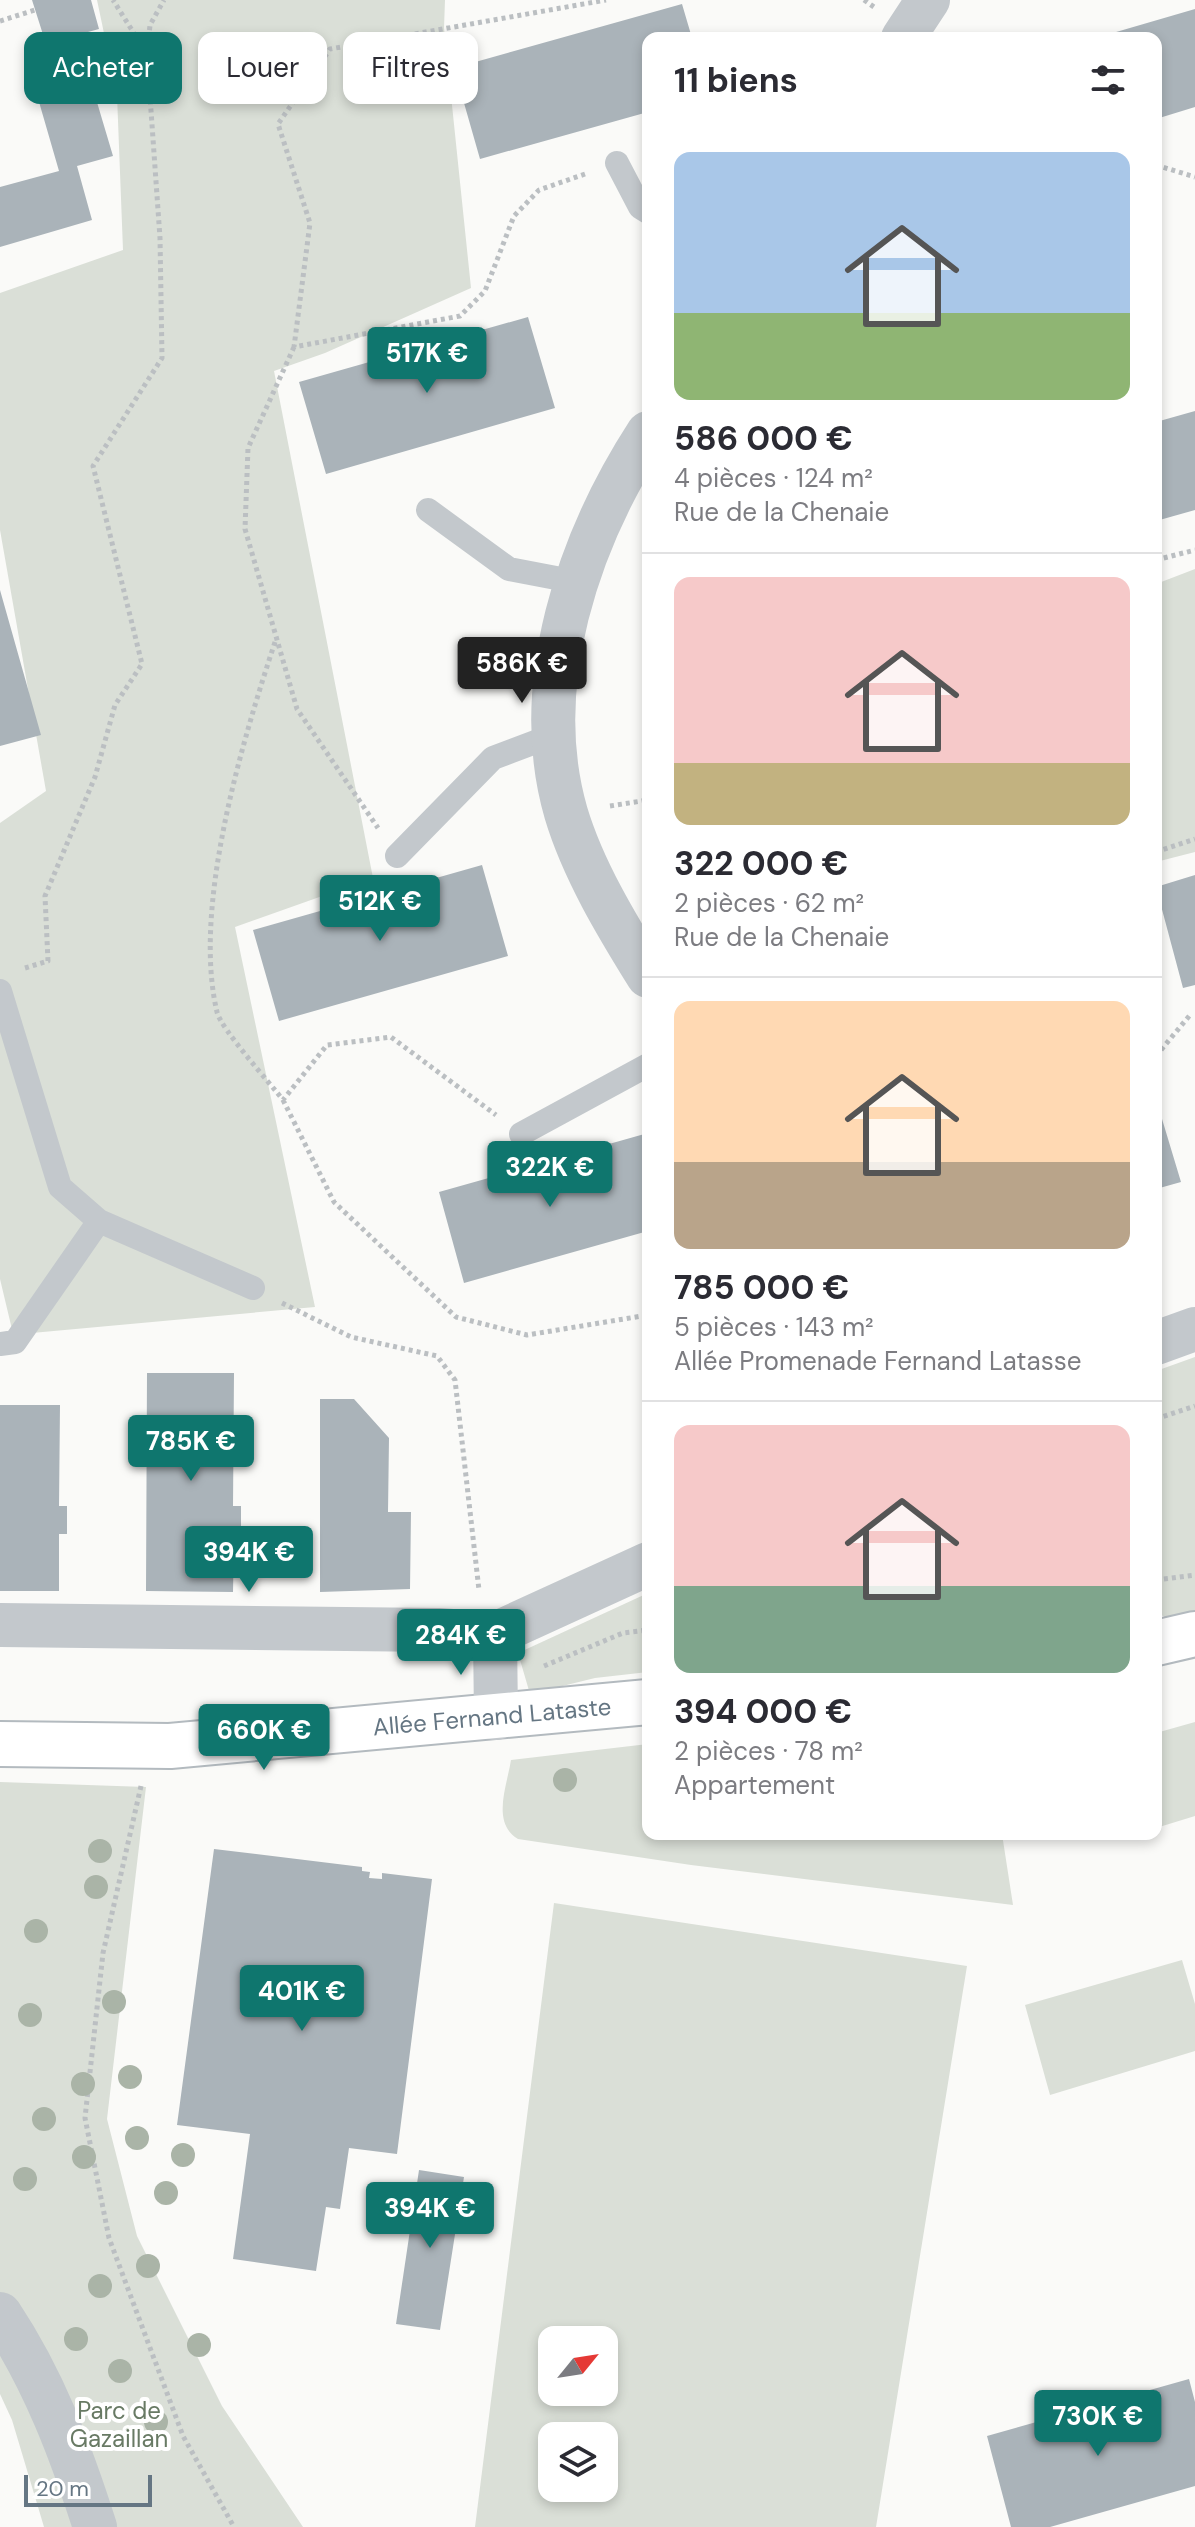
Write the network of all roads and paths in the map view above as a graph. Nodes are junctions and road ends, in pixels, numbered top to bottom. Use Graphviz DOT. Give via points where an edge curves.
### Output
graph roads {
  1 [pos="113,0"];
  2 [pos="164,0"];
  3 [pos="606,0"];
  4 [pos="928,0"];
  5 [pos="35,10"];
  6 [pos="0,21"];
  7 [pos="133,32"];
  8 [pos="149,32"];
  9 [pos="907,32"];
  10 [pos="151,104"];
  11 [pos="617,163"];
  12 [pos="1162,167"];
  13 [pos="1195,177"];
  14 [pos="642,208"];
  15 [pos="294,347"];
  16 [pos="642,443"];
  17 [pos="428,510"];
  18 [pos="1195,550"];
  19 [pos="1162,558"];
  20 [pos="577,582"];
  21 [pos="275,642"];
  22 [pos="554,735"];
  23 [pos="1195,839"];
  24 [pos="1162,850"];
  25 [pos="397,856"];
  26 [pos="642,965"];
  27 [pos="6,982"];
  28 [pos="1190,1015"];
  29 [pos="1162,1049"];
  30 [pos="642,1068"];
  31 [pos="283,1100"];
  32 [pos="521,1134"];
  33 [pos="99,1221"];
  34 [pos="253,1288"];
  35 [pos="642,1316"];
  36 [pos="0,1344"];
  37 [pos="1195,1406"];
  38 [pos="1162,1417"];
  39 [pos="642,1567"];
  40 [pos="1195,1575"];
  41 [pos="1162,1579"];
  42 [pos="0,1625"];
  43 [pos="642,1631"];
  44 [pos="495,1634"];
  45 [pos="1195,1634"];
  46 [pos="1162,1644"];
  47 [pos="1195,1644"];
  48 [pos="1162,1646"];
  49 [pos="496,1698"];
  50 [pos="642,1702"];
  51 [pos="0,1744"];
  52 [pos="143,1747"];
  53 [pos="0,2314"];
  54 [pos="95,2527"];
  55 [pos="234,2527"];
  1 -- 7 [label="path"];
  2 -- 8 [label="path"];
  3 -- 15 [label="path" via="330,49 278,124 310,223"];
  4 -- 9 [label="street"];
  5 -- 6 [label="path"];
  10 -- 27 [label="path" via="162,358 93,466 142,664 115,705 95,777 45,896 48,961"];
  11 -- 14 [label="lane"];
  11 -- 15 [label="path" via="539,190 514,216 485,291 460,316"];
  12 -- 13 [label="path"];
  15 -- 21 [label="path" via="248,448 245,529"];
  16 -- 20 [label="street" via="595,524"];
  17 -- 20 [label="lane" via="509,569"];
  18 -- 19 [label="path"];
  20 -- 22 [label="street" via="560,648"];
  21 -- 25 [label="path" via="297,709"];
  21 -- 31 [label="path" via="240,748 209,924 217,1015"];
  22 -- 25 [label="lane" via="493,758"];
  22 -- 26 [label="street" via="566,813 591,873"];
  23 -- 24 [label="path"];
  27 -- 33 [label="lane" via="60,1187"];
  28 -- 29 [label="path"];
  30 -- 32 [label="lane"];
  31 -- 32 [label="path" via="327,1045 391,1037"];
  31 -- 35 [label="path" via="334,1202 456,1317 527,1335"];
  33 -- 34 [label="lane"];
  33 -- 36 [label="lane" via="15,1342"];
  34 -- 44 [label="path" via="351,1337 437,1356 455,1380 481,1607"];
  37 -- 38 [label="path"];
  39 -- 44 [label="street"];
  40 -- 41 [label="path"];
  42 -- 44 [label="street"];
  43 -- 49 [label="path" via="623,1633 536,1670"];
  44 -- 49 [label="street"];
  45 -- 46 [label="street"];
  47 -- 48 [label="street"];
  49 -- 50 [label="street, Allée Fernand Lataste"];
  49 -- 52 [label="street, Allée Fernand Lataste"];
  51 -- 52 [label="street, Allée Fernand Lataste"];
  52 -- 55 [label="path" via="141,1791 103,1953 85,2118 109,2238 183,2436"];
  53 -- 54 [label="street" via="32,2363"];
}
